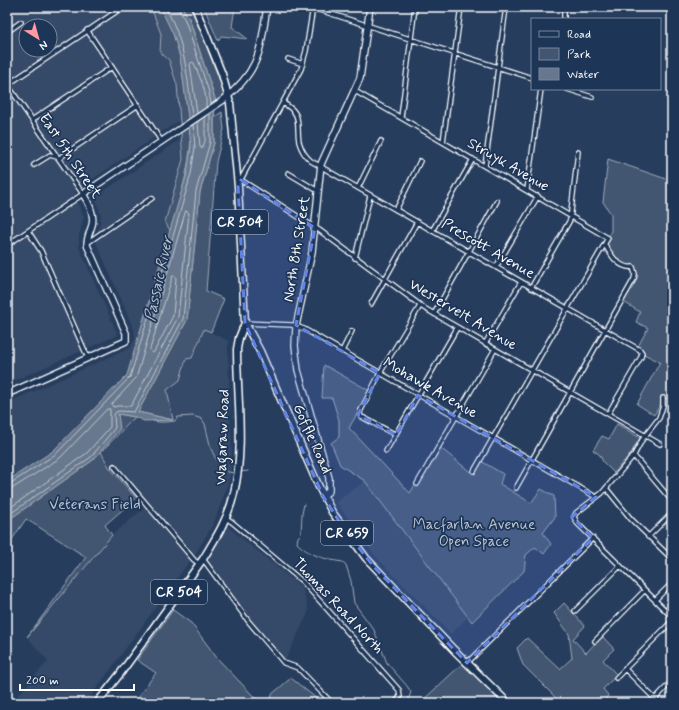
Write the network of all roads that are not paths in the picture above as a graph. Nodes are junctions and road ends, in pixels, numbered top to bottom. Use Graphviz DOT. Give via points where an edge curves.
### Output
graph roads {
  1 [pos="123,7"];
  2 [pos="195,7"];
  3 [pos="267,7"];
  4 [pos="312,7"];
  5 [pos="370,7"];
  6 [pos="415,7"];
  7 [pos="461,7"];
  8 [pos="506,7"];
  9 [pos="564,7"];
  10 [pos="564,18"];
  11 [pos="18,24"];
  12 [pos="368,26"];
  13 [pos="87,30"];
  14 [pos="7,32"];
  15 [pos="411,39"];
  16 [pos="455,53"];
  17 [pos="288,59"];
  18 [pos="303,64"];
  19 [pos="112,67"];
  20 [pos="498,67"];
  21 [pos="531,78"];
  22 [pos="7,84"];
  23 [pos="541,90"];
  24 [pos="570,90"];
  25 [pos="355,91"];
  26 [pos="229,96"];
  27 [pos="592,97"];
  28 [pos="283,103"];
  29 [pos="138,106"];
  30 [pos="401,117"];
  31 [pos="32,120"];
  32 [pos="381,141"];
  33 [pos="162,142"];
  34 [pos="443,142"];
  35 [pos="578,152"];
  36 [pos="57,157"];
  37 [pos="473,159"];
  38 [pos="420,161"];
  39 [pos="34,165"];
  40 [pos="485,166"];
  41 [pos="321,167"];
  42 [pos="288,174"];
  43 [pos="239,183"];
  44 [pos="358,188"];
  45 [pos="527,190"];
  46 [pos="318,191"];
  47 [pos="83,194"];
  48 [pos="370,196"];
  49 [pos="538,196"];
  50 [pos="152,198"];
  51 [pos="498,201"];
  52 [pos="396,210"];
  53 [pos="570,215"];
  54 [pos="417,222"];
  55 [pos="315,228"];
  56 [pos="28,231"];
  57 [pos="432,231"];
  58 [pos="8,243"];
  59 [pos="87,243"];
  60 [pos="605,246"];
  61 [pos="469,252"];
  62 [pos="355,258"];
  63 [pos="496,267"];
  64 [pos="384,280"];
  65 [pos="521,282"];
  66 [pos="531,288"];
  67 [pos="371,304"];
  68 [pos="420,306"];
  69 [pos="568,309"];
  70 [pos="434,314"];
  71 [pos="245,323"];
  72 [pos="296,326"];
  73 [pos="457,328"];
  74 [pos="606,330"];
  75 [pos="352,331"];
  76 [pos="485,344"];
  77 [pos="495,349"];
  78 [pos="342,351"];
  79 [pos="88,358"];
  80 [pos="533,371"];
  81 [pos="380,374"];
  82 [pos="570,392"];
  83 [pos="7,394"];
  84 [pos="418,395"];
  85 [pos="663,398"];
  86 [pos="608,414"];
  87 [pos="456,417"];
  88 [pos="396,435"];
  89 [pos="646,436"];
  90 [pos="494,439"];
  91 [pos="660,444"];
  92 [pos="386,451"];
  93 [pos="634,456"];
  94 [pos="531,460"];
  95 [pos="114,466"];
  96 [pos="474,472"];
  97 [pos="417,484"];
  98 [pos="516,488"];
  99 [pos="606,488"];
  100 [pos="323,496"];
  101 [pos="596,497"];
  102 [pos="672,501"];
  103 [pos="672,513"];
  104 [pos="226,518"];
  105 [pos="648,536"];
  106 [pos="593,538"];
  107 [pos="672,560"];
  108 [pos="201,561"];
  109 [pos="620,566"];
  110 [pos="671,586"];
  111 [pos="645,590"];
  112 [pos="655,600"];
  113 [pos="575,611"];
  114 [pos="672,617"];
  115 [pos="672,621"];
  116 [pos="595,640"];
  117 [pos="467,663"];
  118 [pos="625,669"];
  119 [pos="616,678"];
  120 [pos="672,681"];
  121 [pos="655,699"];
  122 [pos="97,703"];
  123 [pos="332,703"];
  124 [pos="395,703"];
  125 [pos="508,703"];
  126 [pos="659,703"];
  1 -- 13 [label="street"];
  2 -- 26 [label="main road, CR 504"];
  3 -- 26 [label="main road" via="256,60 243,83"];
  4 -- 12 [label="street"];
  4 -- 18 [label="street"];
  5 -- 12 [label="main road, North 8th Street"];
  6 -- 15 [label="street"];
  7 -- 16 [label="street"];
  8 -- 20 [label="street"];
  9 -- 10 [label="street"];
  11 -- 14 [label="street"];
  12 -- 15 [label="street"];
  12 -- 25 [label="main road, North 8th Street" via="360,78"];
  13 -- 19 [label="street"];
  13 -- 22 [label="street"];
  15 -- 16 [label="street"];
  15 -- 30 [label="street"];
  16 -- 20 [label="street"];
  16 -- 34 [label="street"];
  17 -- 18 [label="street"];
  18 -- 28 [label="street"];
  19 -- 29 [label="street"];
  19 -- 31 [label="street"];
  20 -- 21 [label="street"];
  20 -- 40 [label="street"];
  22 -- 31 [label="street, East 5th Street"];
  23 -- 45 [label="street"];
  24 -- 27 [label="street"];
  25 -- 30 [label="street, Struyk Avenue"];
  25 -- 41 [label="main road, North 8th Street"];
  26 -- 33 [label="main road"];
  26 -- 43 [label="main road, Goffle Road / CR 504"];
  28 -- 41 [label="street, Prescott Avenue" via="297,116 299,141 304,153"];
  28 -- 43 [label="street"];
  29 -- 33 [label="street"];
  29 -- 36 [label="street" via="60,158"];
  30 -- 34 [label="street, Struyk Avenue"];
  31 -- 36 [label="street, East 5th Street"];
  32 -- 44 [label="street"];
  33 -- 47 [label="main road"];
  34 -- 37 [label="street, Struyk Avenue"];
  35 -- 53 [label="street"];
  36 -- 39 [label="street" via="50,155"];
  36 -- 47 [label="street, East 5th Street"];
  37 -- 40 [label="street, Struyk Avenue"];
  37 -- 57 [label="street"];
  38 -- 52 [label="street"];
  40 -- 45 [label="street, Struyk Avenue"];
  41 -- 44 [label="street, Prescott Avenue"];
  41 -- 46 [label="main road, North 8th Street"];
  42 -- 46 [label="street"];
  43 -- 55 [label="street, Westervelt Avenue"];
  43 -- 71 [label="main road, Goffle Road / CR 504"];
  44 -- 48 [label="street, Prescott Avenue"];
  45 -- 49 [label="street, Struyk Avenue"];
  46 -- 55 [label="main road, North 8th Street"];
  47 -- 56 [label="street"];
  47 -- 59 [label="main road, East 5th Street" via="92,216"];
  48 -- 52 [label="street, Prescott Avenue"];
  48 -- 62 [label="street"];
  49 -- 53 [label="street, Struyk Avenue"];
  49 -- 63 [label="street"];
  50 -- 59 [label="street"];
  51 -- 61 [label="street"];
  52 -- 54 [label="street, Prescott Avenue"];
  53 -- 60 [label="street, Struyk Avenue" via="607,236"];
  53 -- 66 [label="street" via="570,220"];
  54 -- 57 [label="street, Prescott Avenue"];
  54 -- 64 [label="street"];
  55 -- 62 [label="street, Westervelt Avenue"];
  55 -- 72 [label="main road, North 8th Street" via="310,265"];
  56 -- 58 [label="street"];
  56 -- 79 [label="street" via="41,251"];
  57 -- 61 [label="street, Prescott Avenue"];
  59 -- 79 [label="main road" via="127,336 124,342"];
  60 -- 69 [label="street"];
  60 -- 74 [label="street, Struyk Avenue" via="619,263 633,267 635,274"];
  61 -- 63 [label="street, Prescott Avenue"];
  61 -- 70 [label="street"];
  62 -- 64 [label="street, Westervelt Avenue"];
  63 -- 65 [label="street, Prescott Avenue"];
  64 -- 67 [label="street"];
  64 -- 68 [label="street, Westervelt Avenue"];
  65 -- 66 [label="street, Prescott Avenue"];
  65 -- 76 [label="street"];
  66 -- 69 [label="street, Prescott Avenue"];
  68 -- 70 [label="street, Westervelt Avenue"];
  68 -- 81 [label="street"];
  69 -- 74 [label="street, Prescott Avenue"];
  69 -- 80 [label="street"];
  70 -- 73 [label="street, Westervelt Avenue"];
  71 -- 72 [label="street, Mohawk Avenue"];
  71 -- 100 [label="main road, Goffle Road / CR 659" via="260,351"];
  71 -- 104 [label="main road, Wagaraw Road / CR 504" via="238,349 238,470 234,495"];
  72 -- 78 [label="street, Mohawk Avenue"];
  72 -- 100 [label="main road, North 8th Street" via="295,352 298,370 329,478 329,490"];
  73 -- 76 [label="street, Westervelt Avenue"];
  73 -- 84 [label="street"];
  74 -- 82 [label="street"];
  74 -- 86 [label="street, Prescott Avenue" via="642,353"];
  75 -- 78 [label="street"];
  76 -- 77 [label="street, Westervelt Avenue"];
  77 -- 80 [label="street, Westervelt Avenue"];
  77 -- 87 [label="street"];
  78 -- 81 [label="street, Mohawk Avenue"];
  79 -- 83 [label="main road"];
  80 -- 82 [label="street, Westervelt Avenue"];
  80 -- 90 [label="street"];
  81 -- 84 [label="street, Mohawk Avenue"];
  81 -- 88 [label="street" via="360,412 361,417"];
  82 -- 86 [label="street, Westervelt Avenue"];
  82 -- 94 [label="street"];
  84 -- 87 [label="street, Mohawk Avenue"];
  84 -- 88 [label="street"];
  85 -- 89 [label="street" via="659,418"];
  86 -- 89 [label="street, Westervelt Avenue"];
  87 -- 90 [label="street, Mohawk Avenue"];
  87 -- 97 [label="street"];
  88 -- 92 [label="street"];
  89 -- 91 [label="street, Westervelt Avenue"];
  89 -- 93 [label="street"];
  90 -- 94 [label="street, Mohawk Avenue"];
  90 -- 96 [label="street"];
  93 -- 99 [label="street"];
  93 -- 102 [label="street"];
  94 -- 98 [label="street"];
  94 -- 101 [label="street, Mohawk Avenue"];
  95 -- 108 [label="street" via="194,560"];
  99 -- 101 [label="street"];
  99 -- 105 [label="street"];
  100 -- 117 [label="main road, Goffle Road / CR 659" via="366,558"];
  101 -- 106 [label="street" via="574,515 574,519"];
  103 -- 105 [label="street"];
  104 -- 108 [label="main road, Wagaraw Road / CR 504"];
  104 -- 124 [label="street, Thomas Road North" via="308,587 399,690 400,697"];
  105 -- 107 [label="street"];
  106 -- 109 [label="street"];
  106 -- 117 [label="street"];
  108 -- 122 [label="main road, Wagaraw Road / CR 504"];
  108 -- 123 [label="street" via="284,663 298,668"];
  109 -- 111 [label="street"];
  109 -- 113 [label="street"];
  110 -- 112 [label="street"];
  111 -- 112 [label="street"];
  111 -- 116 [label="street"];
  112 -- 114 [label="street"];
  115 -- 118 [label="street"];
  117 -- 125 [label="main road, Goffle Road / CR 659"];
  118 -- 119 [label="street"];
  118 -- 121 [label="street"];
  120 -- 121 [label="street"];
  121 -- 126 [label="street"];
}
